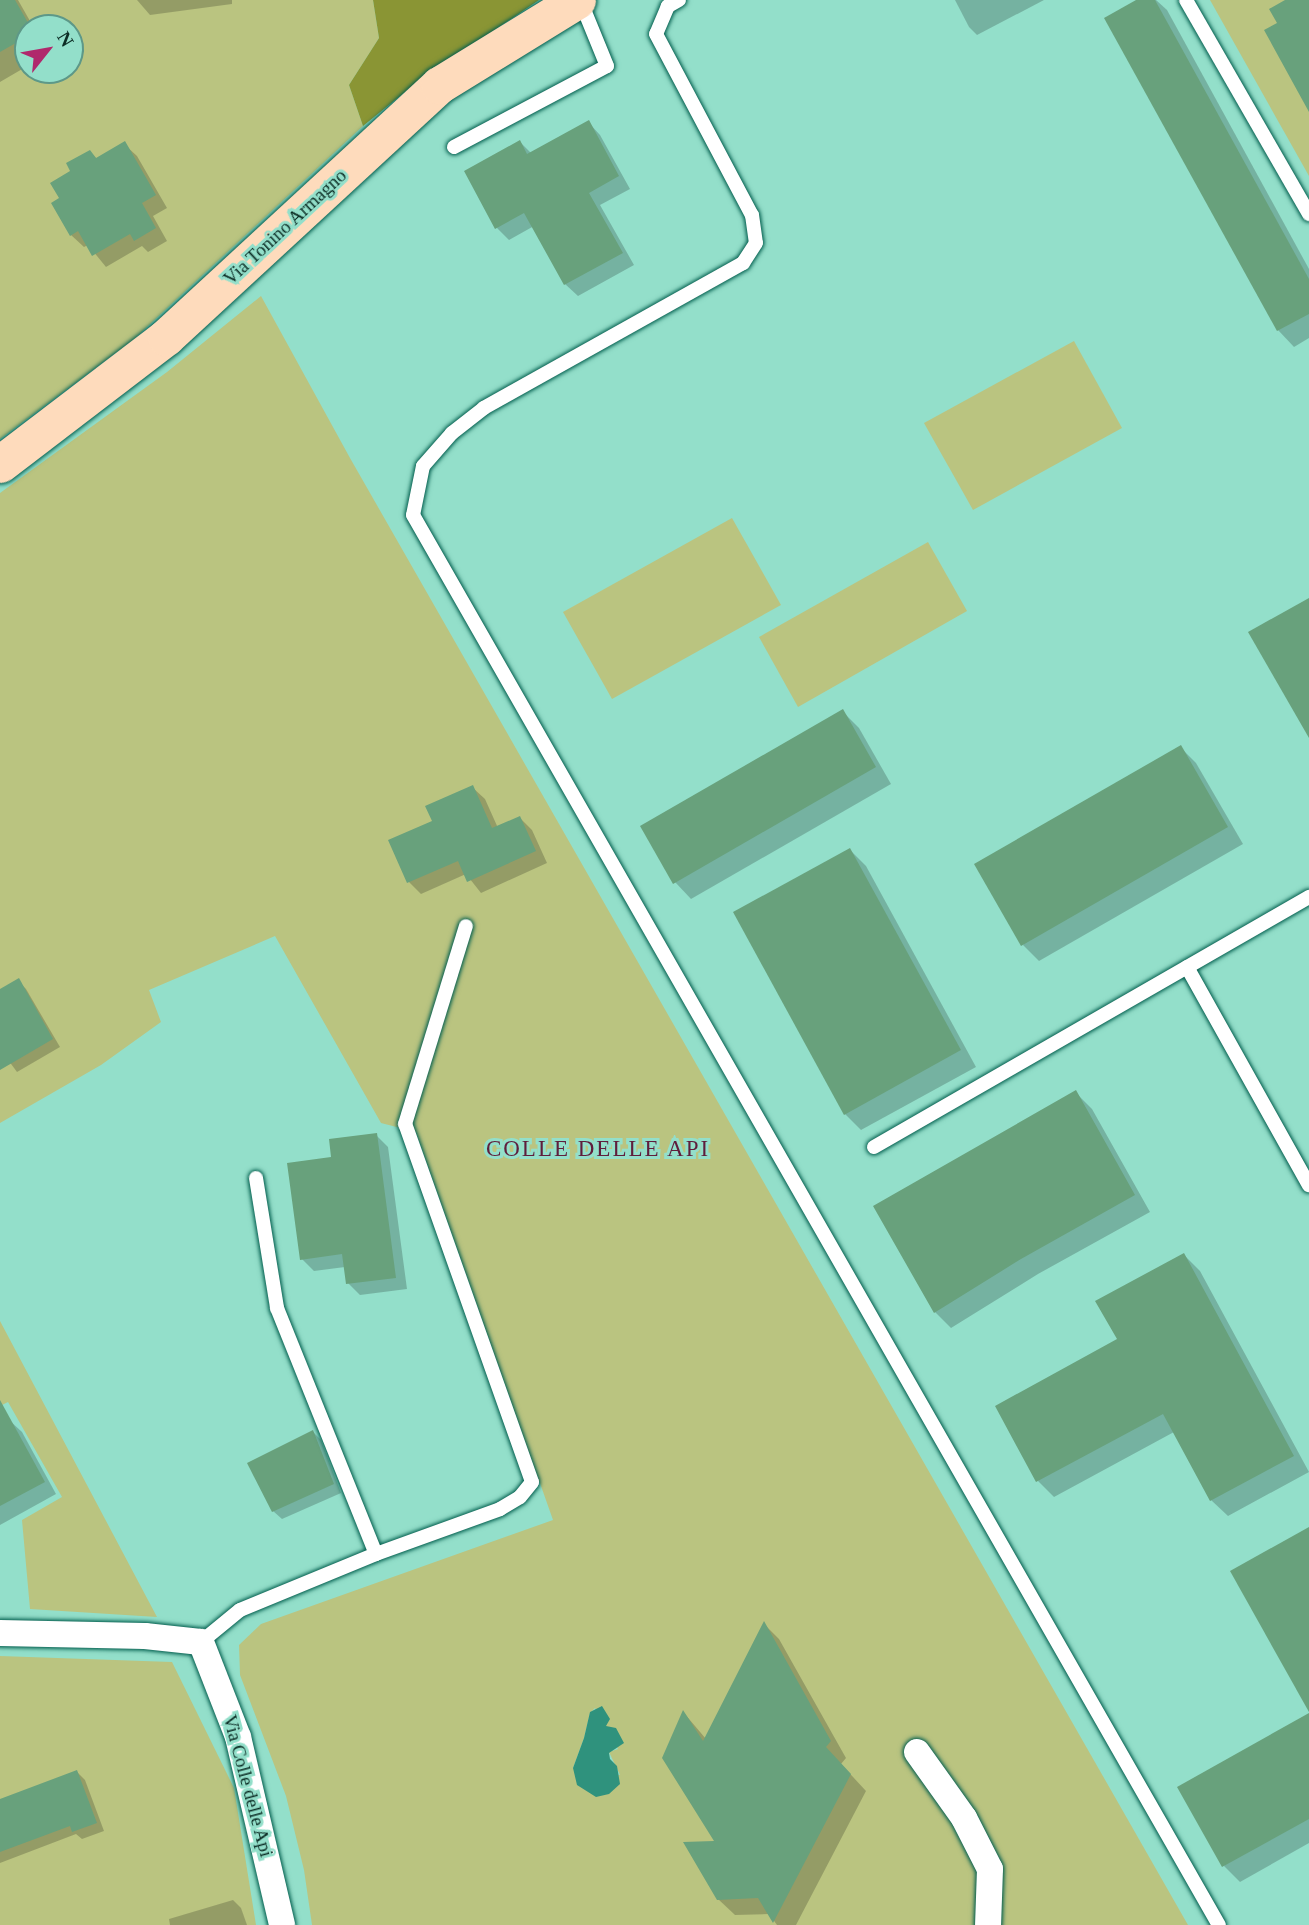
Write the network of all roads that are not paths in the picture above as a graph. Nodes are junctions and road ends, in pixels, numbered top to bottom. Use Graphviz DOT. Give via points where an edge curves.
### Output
graph roads {
  1 [pos="578,0"];
  2 [pos="679,0"];
  3 [pos="1186,0"];
  4 [pos="454,147"];
  5 [pos="1309,214"];
  6 [pos="3,456"];
  7 [pos="1309,897"];
  8 [pos="466,926"];
  9 [pos="1187,967"];
  10 [pos="874,1147"];
  11 [pos="256,1178"];
  12 [pos="1309,1185"];
  13 [pos="376,1554"];
  14 [pos="0,1633"];
  15 [pos="201,1642"];
  16 [pos="917,1752"];
  17 [pos="282,1925"];
  18 [pos="988,1925"];
  19 [pos="1219,1925"];
  1 -- 4 [label="lane" via="607,66"];
  1 -- 6 [label="street, Via Tonino Armagno" via="439,85 166,337"];
  2 -- 19 [label="lane" via="667,6 656,34 752,215 755,243 743,263 484,408 452,433 424,466 413,515"];
  3 -- 5 [label="lane"];
  7 -- 9 [label="lane"];
  8 -- 13 [label="lane" via="405,1124 532,1482 520,1497 500,1509"];
  9 -- 10 [label="lane"];
  9 -- 12 [label="lane"];
  11 -- 13 [label="lane" via="277,1308"];
  13 -- 15 [label="lane" via="240,1610"];
  14 -- 15 [label="street"];
  15 -- 17 [label="street, Via Colle delle Api" via="238,1737"];
  16 -- 18 [label="street" via="964,1818 990,1869"];
}
